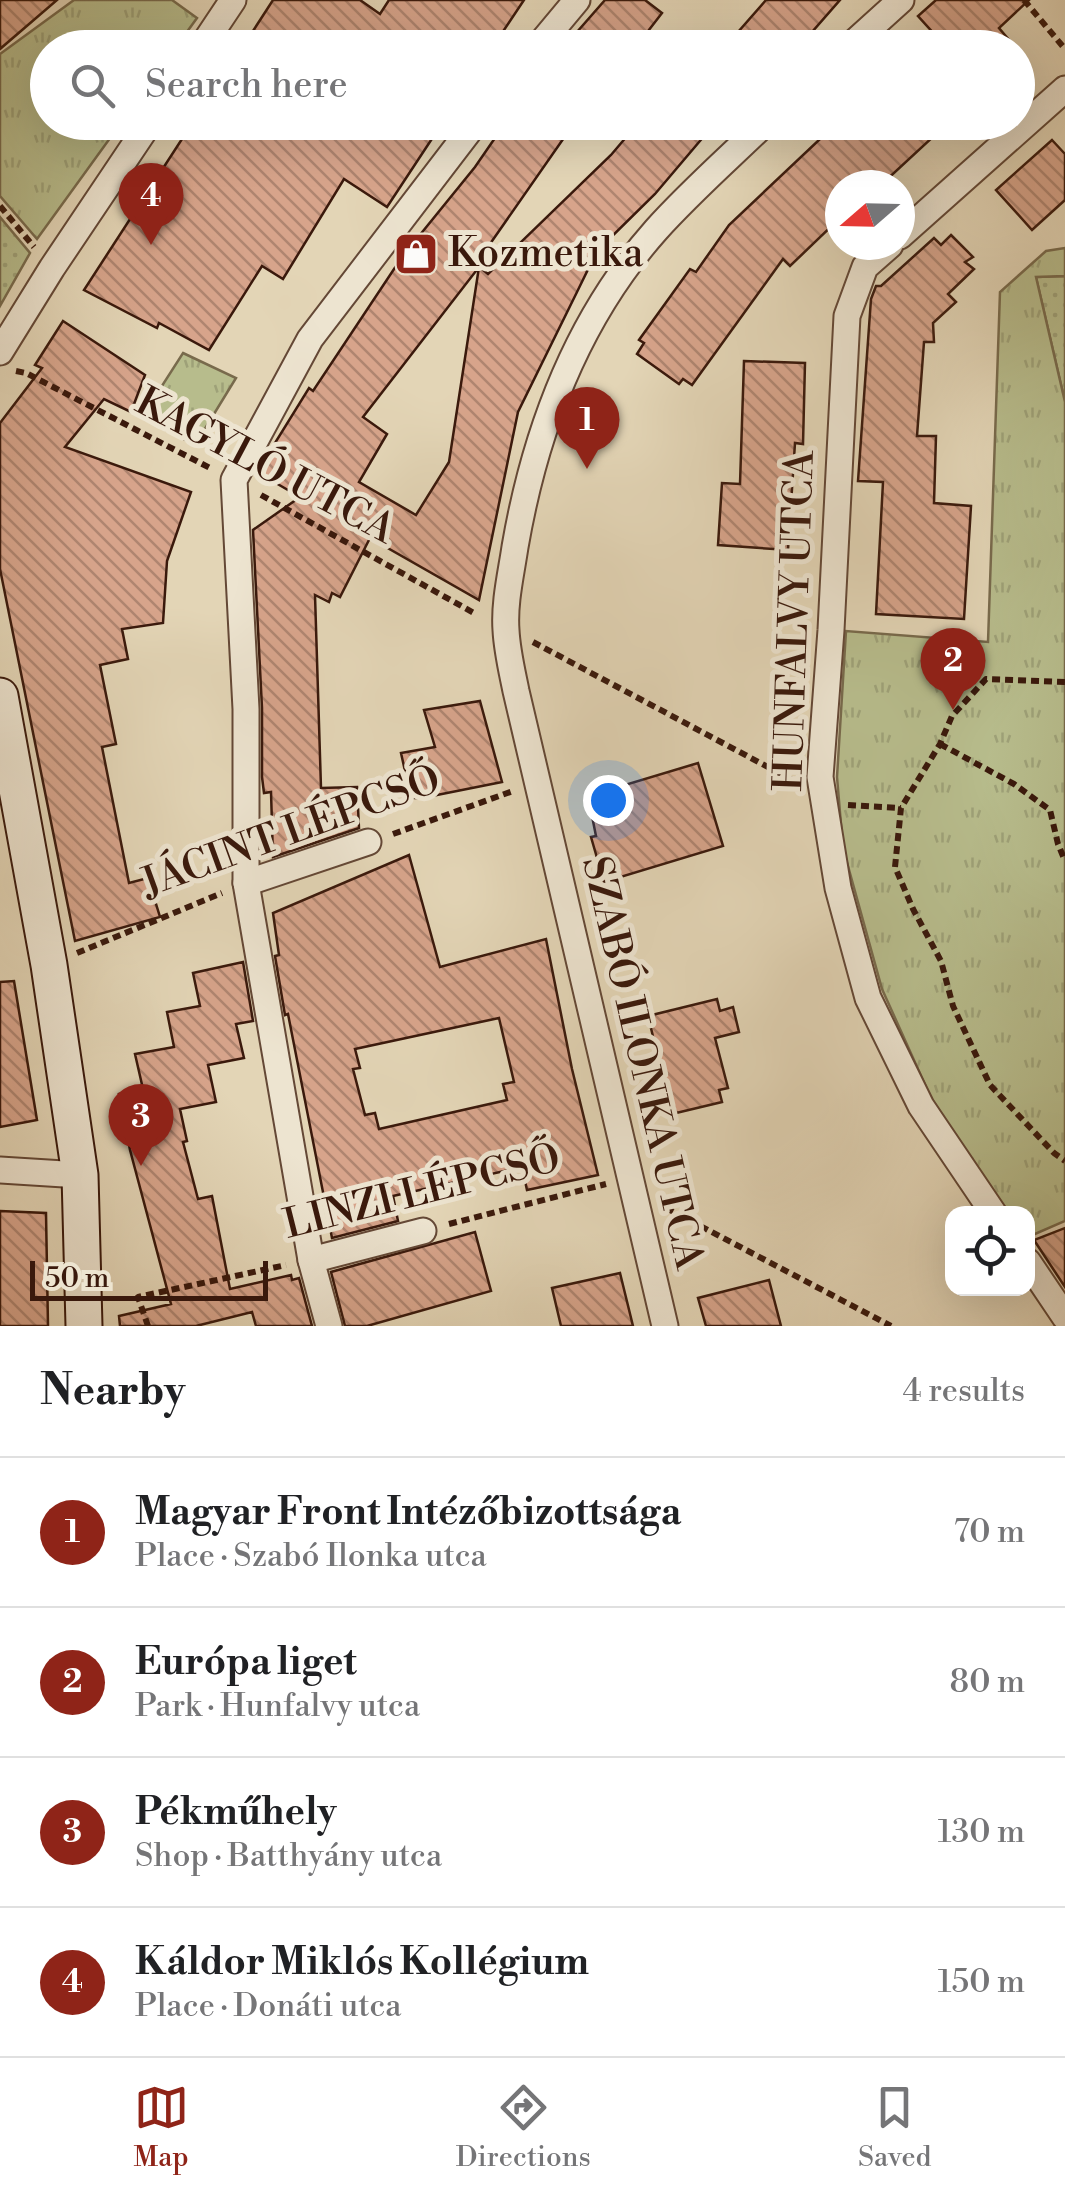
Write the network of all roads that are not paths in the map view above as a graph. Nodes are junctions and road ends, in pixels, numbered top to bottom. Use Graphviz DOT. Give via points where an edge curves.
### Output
graph roads {
  1 [pos="232,0"];
  2 [pos="577,0"];
  3 [pos="900,0"];
  4 [pos="212,30"];
  5 [pos="552,30"];
  6 [pos="868,30"];
  7 [pos="1065,89"];
  8 [pos="1035,116"];
  9 [pos="136,140"];
  10 [pos="462,140"];
  11 [pos="748,140"];
  12 [pos="1008,140"];
  13 [pos="915,223"];
  14 [pos="873,260"];
  15 [pos="0,352"];
  16 [pos="0,696"];
  17 [pos="368,842"];
  18 [pos="246,883"];
  19 [pos="0,1170"];
  20 [pos="80,1175"];
  21 [pos="989,1206"];
  22 [pos="423,1231"];
  23 [pos="312,1260"];
  24 [pos="1035,1272"];
  25 [pos="1065,1317"];
  26 [pos="84,1326"];
  27 [pos="329,1326"];
  28 [pos="665,1326"];
  1 -- 4 [label="street"];
  2 -- 5 [label="street"];
  3 -- 6 [label="street"];
  7 -- 8 [label="street"];
  9 -- 15 [label="street" via="45,260"];
  10 -- 18 [label="street" via="310,339 234,480 246,708"];
  11 -- 28 [label="street, SZABÓ ILONKA UTCA" via="656,230 586,332 548,412 523,501 507,600 511,667"];
  12 -- 13 [label="street"];
  14 -- 21 [label="street, HUNFALVY UTCA" via="846,316 822,796 868,998 920,1106"];
  16 -- 20 [label="street"];
  17 -- 18 [label="street, JÁCINT LÉPCSŐ"];
  18 -- 23 [label="street"];
  19 -- 20 [label="street"];
  20 -- 26 [label="street"];
  22 -- 23 [label="street, LINZI LÉPCSŐ"];
  23 -- 27 [label="street"];
  24 -- 25 [label="street"];
}
